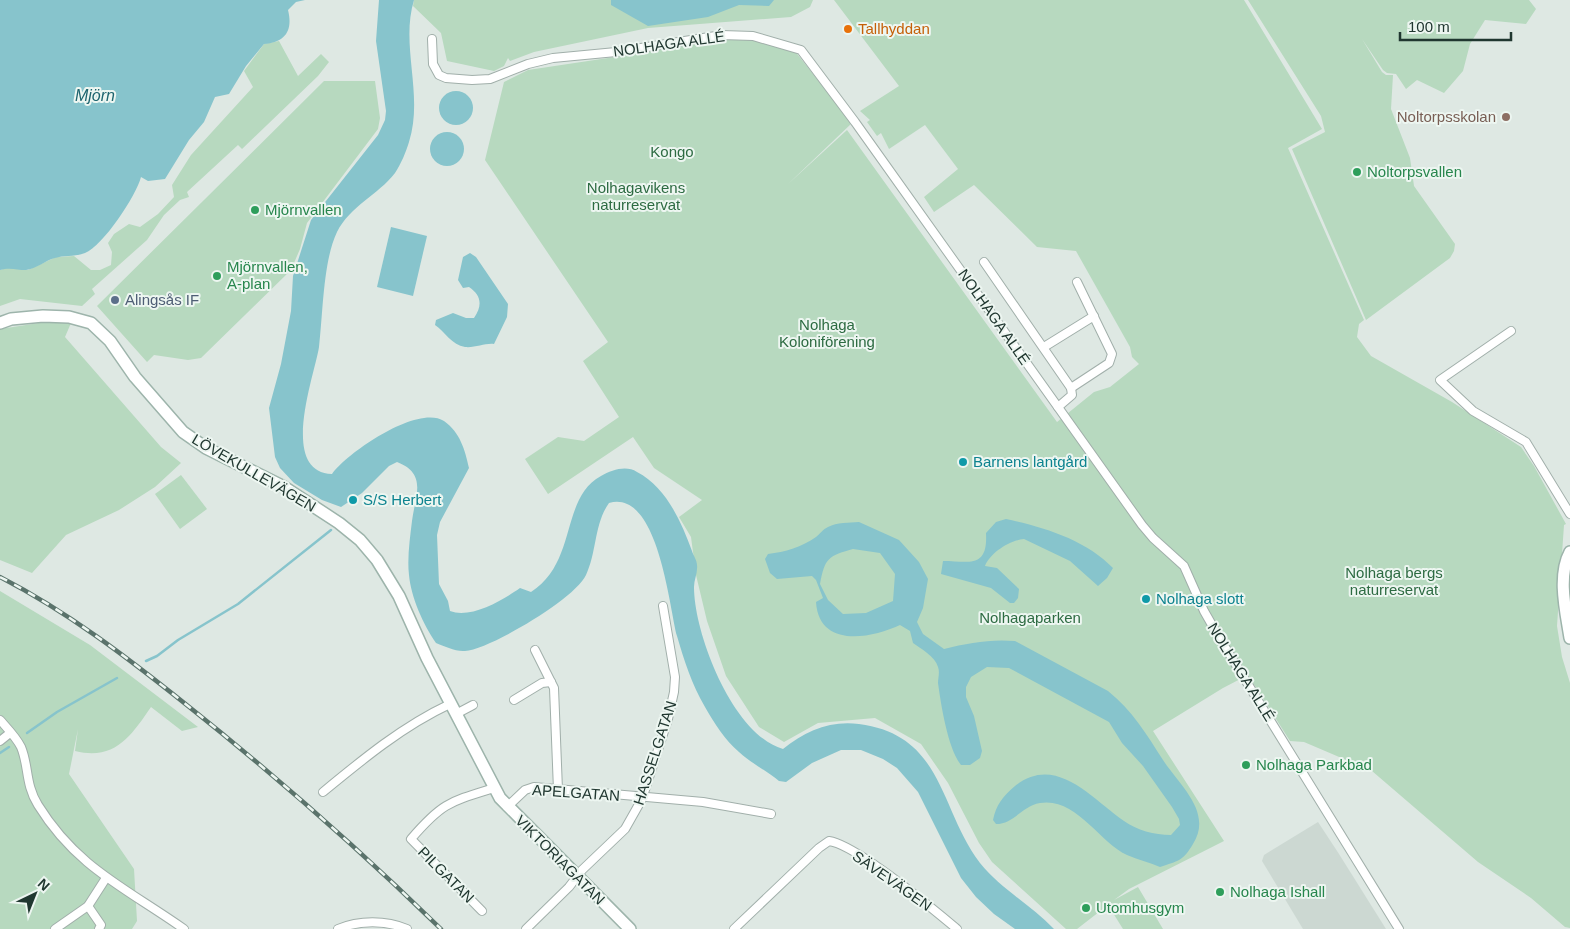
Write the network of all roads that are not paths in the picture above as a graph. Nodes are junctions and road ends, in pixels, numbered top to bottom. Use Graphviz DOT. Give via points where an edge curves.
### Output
graph roads {
  1 [pos="432,40"];
  2 [pos="984,262"];
  3 [pos="1078,282"];
  4 [pos="1094,316"];
  5 [pos="0,323"];
  6 [pos="1511,331"];
  7 [pos="1044,347"];
  8 [pos="1071,388"];
  9 [pos="1058,407"];
  10 [pos="1570,514"];
  11 [pos="1569,554"];
  12 [pos="663,606"];
  13 [pos="1570,638"];
  14 [pos="535,650"];
  15 [pos="552,682"];
  16 [pos="514,700"];
  17 [pos="473,705"];
  18 [pos="453,709"];
  19 [pos="0,720"];
  20 [pos="10,733"];
  21 [pos="0,741"];
  22 [pos="494,788"];
  23 [pos="558,790"];
  24 [pos="323,792"];
  25 [pos="642,798"];
  26 [pos="507,807"];
  27 [pos="771,814"];
  28 [pos="106,878"];
  29 [pos="577,878"];
  30 [pos="88,906"];
  31 [pos="482,911"];
  32 [pos="61,928"];
  33 [pos="99,929"];
  34 [pos="184,929"];
  35 [pos="338,929"];
  36 [pos="407,929"];
  37 [pos="526,929"];
  38 [pos="630,929"];
  39 [pos="734,929"];
  40 [pos="957,929"];
  41 [pos="1399,929"];
  1 -- 9 [label="street, NOLHAGA ALLÉ" via="433,64 440,75 472,80 490,79 553,58 616,52 722,35 753,36 801,50"];
  2 -- 7 [label="street"];
  3 -- 4 [label="street"];
  4 -- 7 [label="street"];
  4 -- 8 [label="street" via="1112,354 1109,363"];
  5 -- 18 [label="street, LÖVEKULLEVÄGEN" via="50,316 83,319 91,323 110,341 135,377 183,432 206,448 284,487 351,532 377,560 395,589"];
  6 -- 10 [label="street" via="1440,380 1473,411 1526,442"];
  7 -- 8 [label="street"];
  8 -- 9 [label="street" via="1072,395"];
  9 -- 41 [label="street, NOLHAGA ALLÉ" via="1142,525 1184,566 1220,639"];
  11 -- 13 [label="street" via="1564,587"];
  12 -- 25 [label="street, HASSELGATAN" via="675,677 674,692"];
  14 -- 15 [label="street"];
  15 -- 16 [label="street" via="542,683"];
  15 -- 23 [label="street"];
  17 -- 18 [label="street"];
  18 -- 22 [label="street, LÖVEKULLEVÄGEN"];
  18 -- 24 [label="street" via="409,725 365,756"];
  19 -- 20 [label="street"];
  20 -- 21 [label="street"];
  20 -- 28 [label="street" via="21,747 30,791 38,805 59,836"];
  22 -- 26 [label="street, VIKTORIAGATAN"];
  22 -- 31 [label="street, PILGATAN" via="446,804 411,839"];
  23 -- 25 [label="street, APELGATAN"];
  23 -- 26 [label="street, APELGATAN" via="534,787 525,790"];
  25 -- 27 [label="street, APELGATAN" via="703,802"];
  25 -- 29 [label="street, HASSELGATAN" via="625,828"];
  26 -- 29 [label="street, VIKTORIAGATAN"];
  28 -- 30 [label="street"];
  28 -- 34 [label="street"];
  29 -- 37 [label="street, HASSELGATAN"];
  29 -- 38 [label="street, VIKTORIAGATAN"];
  30 -- 32 [label="street"];
  30 -- 33 [label="street" via="99,920"];
  35 -- 36 [label="street" via="366,922 387,923"];
  39 -- 40 [label="street, SÄVEVÄGEN" via="824,843 837,843 859,856 917,896"];
}
